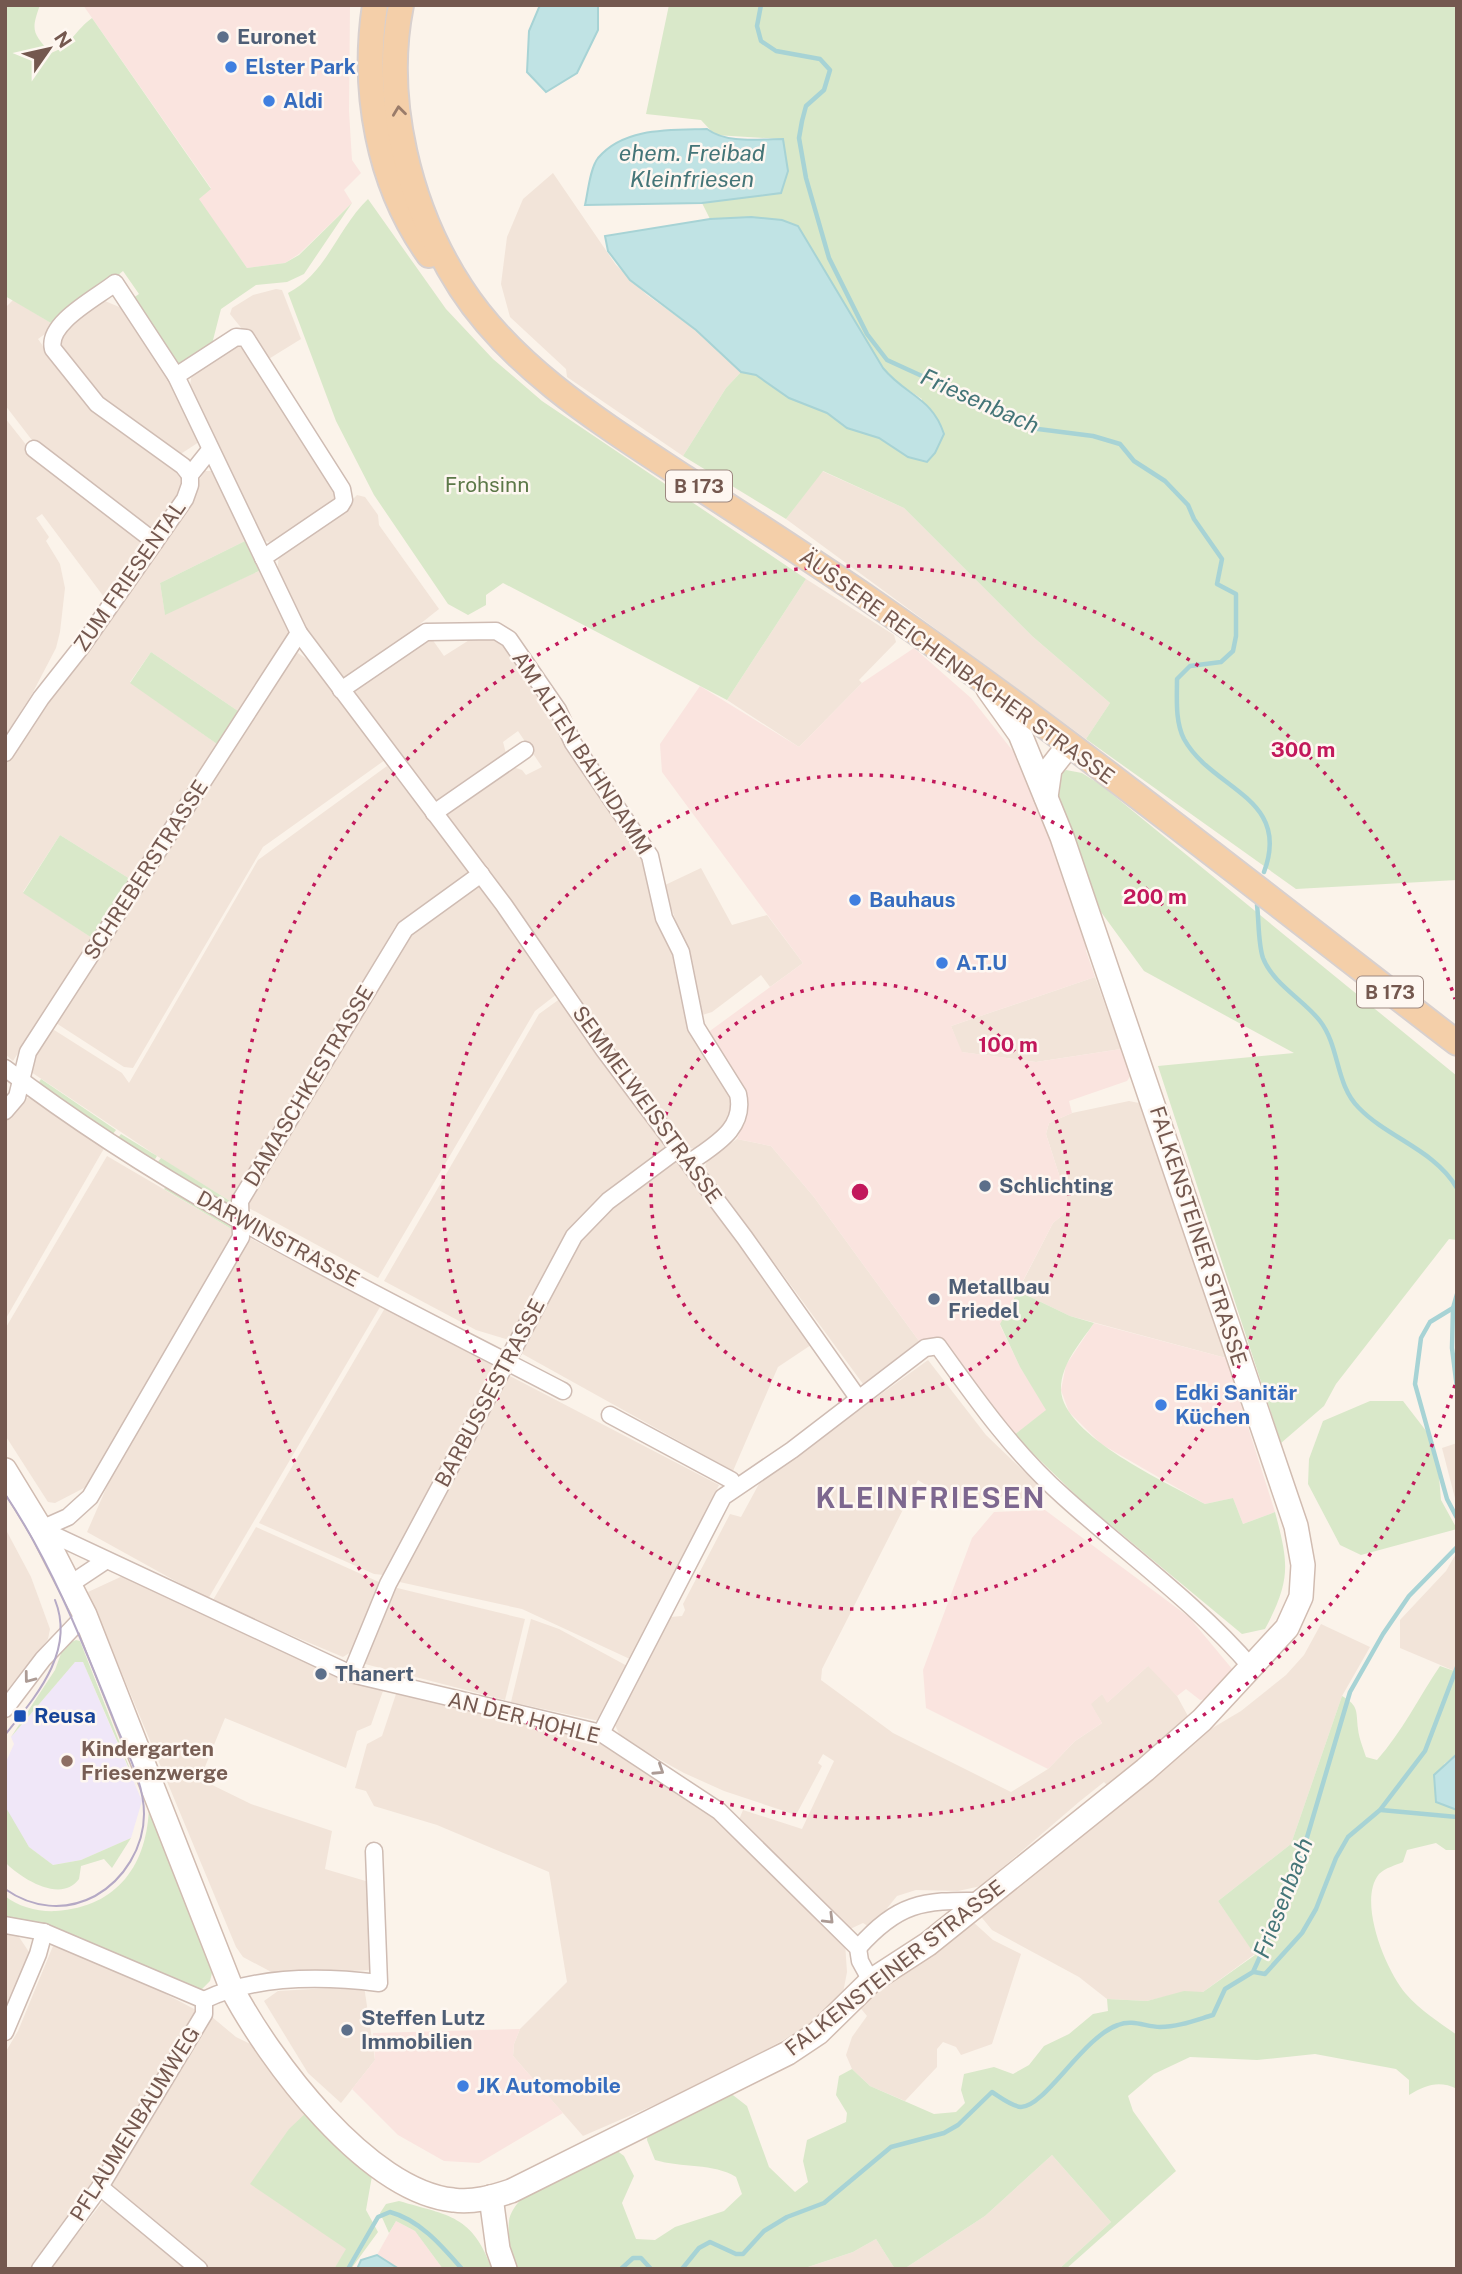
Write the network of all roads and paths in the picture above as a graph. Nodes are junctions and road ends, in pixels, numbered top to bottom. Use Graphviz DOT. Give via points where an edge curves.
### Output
graph roads {
  1 [pos="375,5"];
  2 [pos="401,5"];
  3 [pos="461,289"];
  4 [pos="176,376"];
  5 [pos="34,449"];
  6 [pos="210,450"];
  7 [pos="190,475"];
  8 [pos="155,542"];
  9 [pos="263,558"];
  10 [pos="299,633"];
  11 [pos="985,685"];
  12 [pos="341,690"];
  13 [pos="1060,739"];
  14 [pos="525,750"];
  15 [pos="5,753"];
  16 [pos="1032,763"];
  17 [pos="1046,797"];
  18 [pos="434,813"];
  19 [pos="481,874"];
  20 [pos="1457,1043"];
  21 [pos="5,1068"];
  22 [pos="20,1079"];
  23 [pos="5,1111"];
  24 [pos="678,1149"];
  25 [pos="689,1163"];
  26 [pos="239,1219"];
  27 [pos="506,1361"];
  28 [pos="563,1391"];
  29 [pos="858,1398"];
  30 [pos="610,1415"];
  31 [pos="5,1470"];
  32 [pos="734,1487"];
  33 [pos="41,1529"];
  34 [pos="105,1561"];
  35 [pos="69,1585"];
  36 [pos="85,1615"];
  37 [pos="1252,1668"];
  38 [pos="351,1674"];
  39 [pos="5,1709"];
  40 [pos="601,1733"];
  41 [pos="374,1851"];
  42 [pos="980,1901"];
  43 [pos="5,1925"];
  44 [pos="44,1932"];
  45 [pos="858,1948"];
  46 [pos="871,1981"];
  47 [pos="231,1987"];
  48 [pos="204,2000"];
  49 [pos="5,2032"];
  50 [pos="100,2187"];
  51 [pos="491,2197"];
  52 [pos="40,2269"];
  53 [pos="199,2269"];
  54 [pos="505,2269"];
  1 -- 3 [label="main road, ÄUSSERE REICHENBACHER STRASSE / B 173" via="370,71 388,173 398,202 427,253"];
  3 -- 2 [label="main road, ÄUSSERE REICHENBACHER STRASSE / B 173, one-way" via="426,217 402,138 396,51"];
  3 -- 11 [label="main road, ÄUSSERE REICHENBACHER STRASSE / B 173" via="530,364 600,421 875,603"];
  4 -- 6 [label="street"];
  4 -- 7 [label="street" via="115,283 60,326 51,341 97,404"];
  4 -- 9 [label="street" via="236,337 246,338 342,489 341,505"];
  5 -- 8 [label="street"];
  6 -- 7 [label="street, ZUM FRIESENTAL"];
  6 -- 9 [label="street, SEMMELWEISSTRASSE"];
  7 -- 8 [label="street, ZUM FRIESENTAL" via="185,499"];
  8 -- 15 [label="street, ZUM FRIESENTAL"];
  9 -- 10 [label="street, SEMMELWEISSTRASSE"];
  10 -- 12 [label="street, SEMMELWEISSTRASSE"];
  10 -- 22 [label="street, SCHREBERSTRASSE" via="28,1052"];
  11 -- 13 [label="main road, ÄUSSERE REICHENBACHER STRASSE / B 173"];
  11 -- 16 [label="main road, FALKENSTEINER STRASSE" via="1020,734"];
  12 -- 18 [label="street, SEMMELWEISSTRASSE"];
  12 -- 25 [label="street, AM ALTEN BAHNDAMM" via="426,632 496,631 509,639 650,856 664,918 681,952 696,1027 738,1094 739,1116 732,1129"];
  13 -- 16 [label="main road" via="1035,753"];
  13 -- 17 [label="main road"];
  13 -- 20 [label="main road, ÄUSSERE REICHENBACHER STRASSE / B 173"];
  14 -- 18 [label="street"];
  16 -- 17 [label="main road, FALKENSTEINER STRASSE"];
  17 -- 37 [label="main road, FALKENSTEINER STRASSE" via="1296,1525 1303,1565 1301,1597 1287,1628"];
  18 -- 19 [label="street, SEMMELWEISSTRASSE"];
  19 -- 24 [label="street, SEMMELWEISSTRASSE"];
  19 -- 26 [label="street, DAMASCHKESTRASSE" via="405,929 240,1200"];
  21 -- 22 [label="street, DARWINSTRASSE"];
  22 -- 23 [label="street, SCHREBERSTRASSE" via="17,1097"];
  22 -- 26 [label="street, DARWINSTRASSE" via="112,1143"];
  24 -- 25 [label="street, SEMMELWEISSTRASSE"];
  24 -- 27 [label="street, BARBUSSESTRASSE" via="582,1224"];
  25 -- 29 [label="street, SEMMELWEISSTRASSE"];
  26 -- 27 [label="street, DARWINSTRASSE"];
  26 -- 33 [label="street, DAMASCHKESTRASSE" via="241,1237 90,1497 68,1517"];
  27 -- 28 [label="street, DARWINSTRASSE"];
  27 -- 38 [label="street, BARBUSSESTRASSE" via="388,1584"];
  29 -- 32 [label="street" via="792,1450"];
  29 -- 37 [label="street" via="925,1348 938,1346 994,1424 1062,1495 1198,1610"];
  30 -- 32 [label="street" via="731,1480"];
  31 -- 33 [label="main road, FALKENSTEINER STRASSE"];
  32 -- 40 [label="street" via="723,1497"];
  33 -- 34 [label="street, AN DER HOHLE"];
  33 -- 35 [label="main road, FALKENSTEINER STRASSE"];
  34 -- 35 [label="street"];
  34 -- 38 [label="street, AN DER HOHLE"];
  35 -- 36 [label="main road, FALKENSTEINER STRASSE"];
  36 -- 39 [label="street, one-way"];
  36 -- 47 [label="main road, FALKENSTEINER STRASSE"];
  37 -- 42 [label="main road, FALKENSTEINER STRASSE" via="1145,1770"];
  38 -- 40 [label="street, AN DER HOHLE"];
  40 -- 45 [label="street, AN DER HOHLE, one-way" via="719,1811"];
  41 -- 47 [label="street, PFLAUMENBAUMWEG" via="379,1983 328,1980"];
  42 -- 45 [label="street" via="917,1904 891,1915"];
  42 -- 46 [label="main road, FALKENSTEINER STRASSE" via="928,1944"];
  43 -- 44 [label="street"];
  44 -- 48 [label="street"];
  44 -- 49 [label="street"];
  45 -- 46 [label="street, AN DER HOHLE"];
  46 -- 51 [label="main road, FALKENSTEINER STRASSE" via="818,2033 788,2053"];
  47 -- 48 [label="street, PFLAUMENBAUMWEG"];
  47 -- 51 [label="main road, FALKENSTEINER STRASSE" via="264,2042 371,2163 396,2181 427,2194 453,2200"];
  48 -- 50 [label="street, PFLAUMENBAUMWEG" via="204,2014"];
  50 -- 52 [label="street, PFLAUMENBAUMWEG"];
  50 -- 53 [label="street"];
  51 -- 54 [label="main road"];
}
